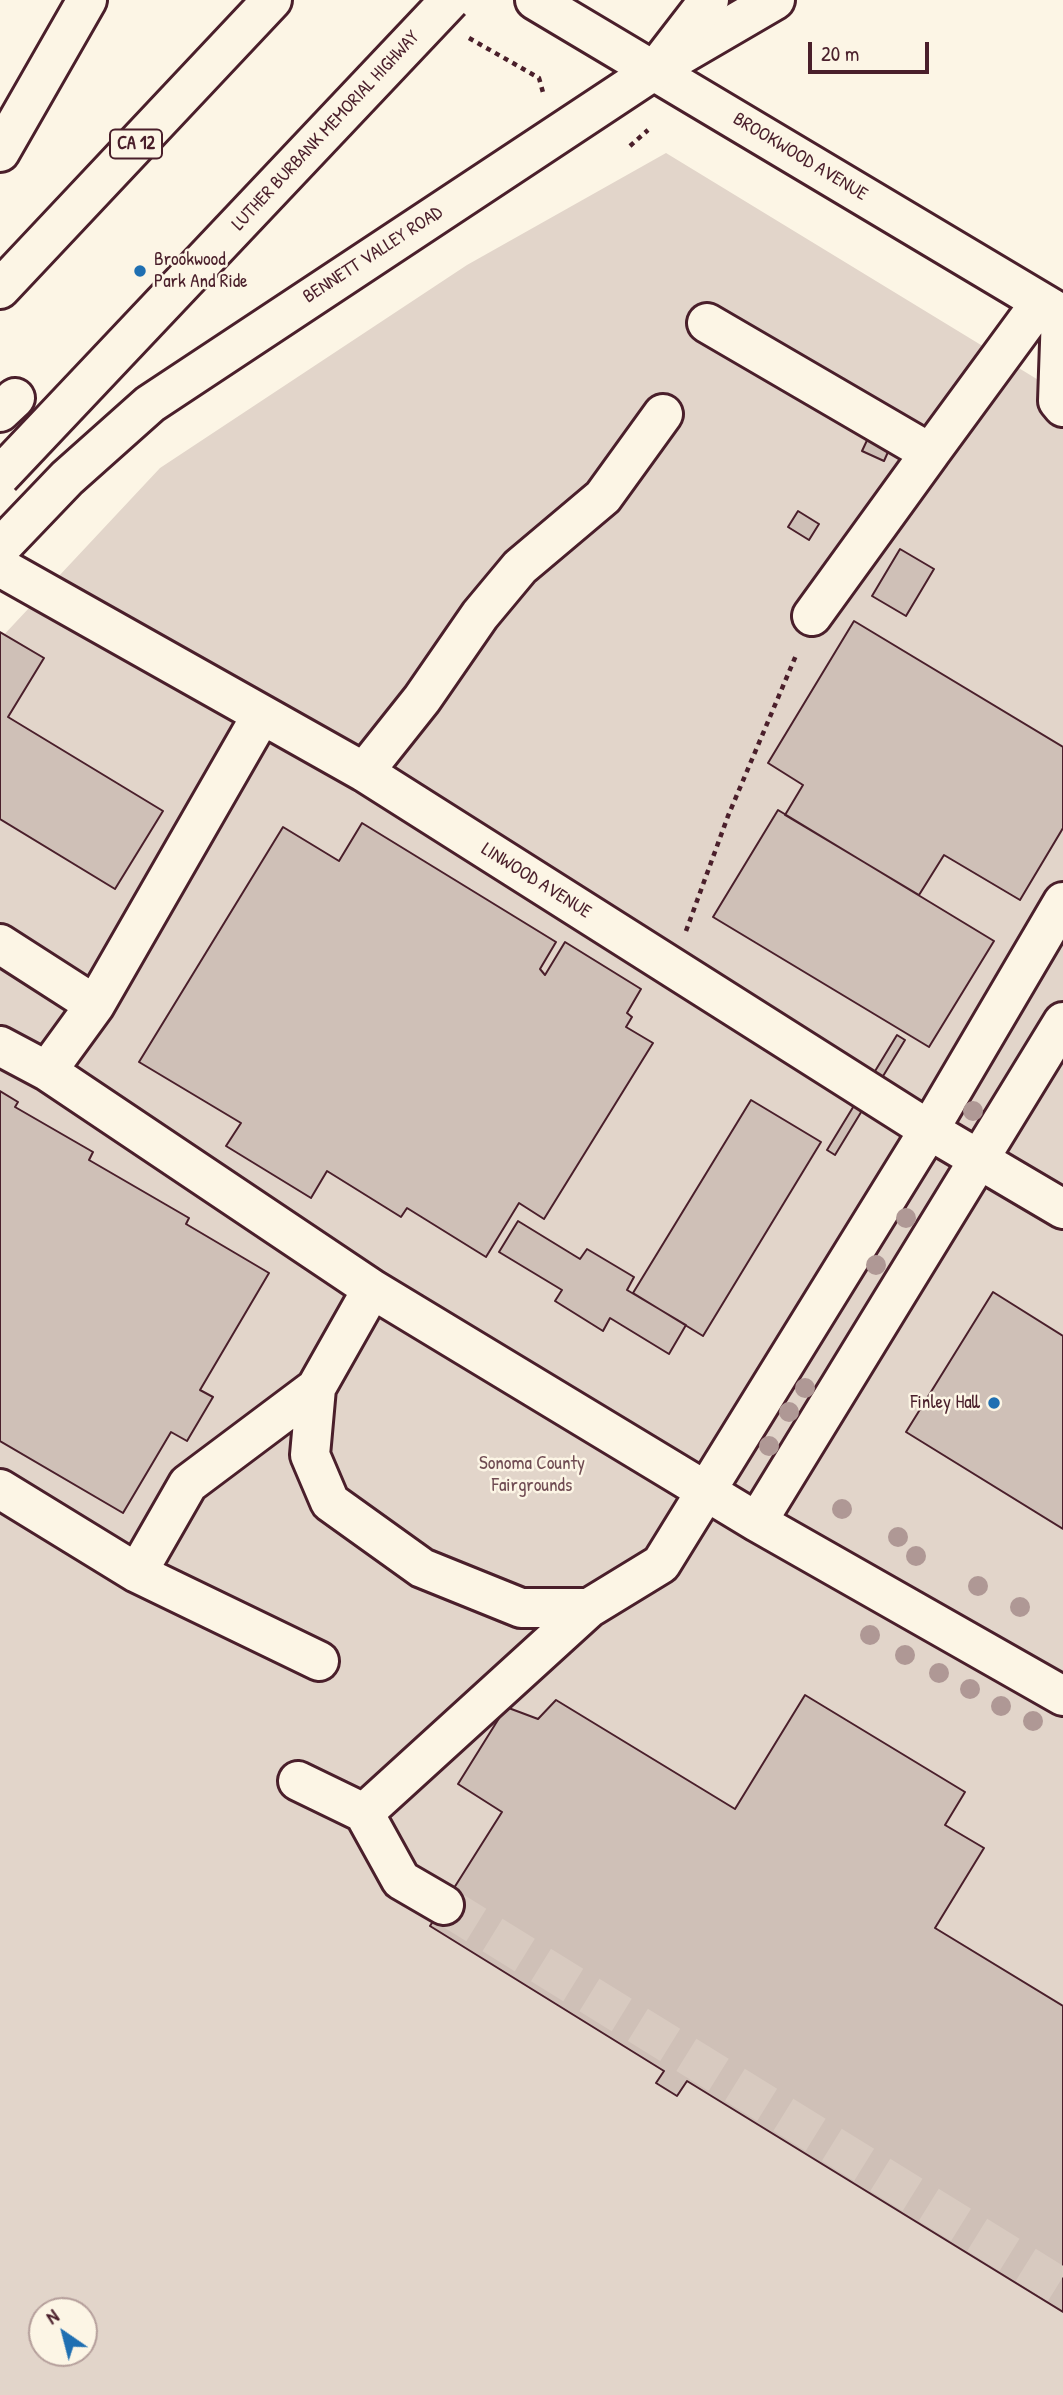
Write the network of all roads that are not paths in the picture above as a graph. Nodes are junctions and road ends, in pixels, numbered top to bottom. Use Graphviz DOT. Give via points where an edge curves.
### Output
graph roads {
  1 [pos="87,0"];
  2 [pos="272,0"];
  3 [pos="535,0"];
  4 [pos="709,0"];
  5 [pos="775,0"];
  6 [pos="455,16"];
  7 [pos="655,70"];
  8 [pos="0,152"];
  9 [pos="0,289"];
  10 [pos="1054,311"];
  11 [pos="707,323"];
  12 [pos="1063,407"];
  13 [pos="663,414"];
  14 [pos="930,453"];
  15 [pos="0,476"];
  16 [pos="0,548"];
  17 [pos="0,567"];
  18 [pos="812,616"];
  19 [pos="261,716"];
  20 [pos="364,772"];
  21 [pos="1063,902"];
  22 [pos="0,944"];
  23 [pos="95,1005"];
  24 [pos="1063,1022"];
  25 [pos="0,1046"];
  26 [pos="47,1071"];
  27 [pos="929,1130"];
  28 [pos="982,1158"];
  29 [pos="1063,1209"];
  30 [pos="372,1289"];
  31 [pos="316,1388"];
  32 [pos="0,1489"];
  33 [pos="706,1490"];
  34 [pos="757,1522"];
  35 [pos="137,1573"];
  36 [pos="589,1608"];
  37 [pos="319,1661"];
  38 [pos="1063,1696"];
  39 [pos="298,1781"];
  40 [pos="364,1813"];
  41 [pos="444,1905"];
  1 -- 8 [label="main road"];
  2 -- 9 [label="main road, CA 12"];
  3 -- 7 [label="main road, BROOKWOOD AVENUE"];
  4 -- 7 [label="main road"];
  5 -- 7 [label="main road, BENNETT VALLEY ROAD"];
  6 -- 15 [label="main road, LUTHER BURBANK MEMORIAL HIGHWAY, bridge"];
  7 -- 10 [label="main road, BROOKWOOD AVENUE"];
  7 -- 16 [label="main road, BENNETT VALLEY ROAD" via="150,404 67,478"];
  10 -- 12 [label="main road" via="1058,401"];
  10 -- 14 [label="main road"];
  11 -- 14 [label="main road"];
  13 -- 20 [label="main road" via="603,497 520,567"];
  14 -- 18 [label="main road"];
  17 -- 19 [label="main road, LINWOOD AVENUE"];
  19 -- 20 [label="main road, LINWOOD AVENUE"];
  19 -- 23 [label="main road"];
  20 -- 27 [label="main road, LINWOOD AVENUE"];
  21 -- 27 [label="main road"];
  22 -- 23 [label="main road"];
  23 -- 26 [label="main road"];
  24 -- 28 [label="main road"];
  25 -- 26 [label="main road"];
  26 -- 30 [label="main road"];
  27 -- 28 [label="main road, LINWOOD AVENUE"];
  27 -- 33 [label="main road"];
  28 -- 29 [label="main road, LINWOOD AVENUE"];
  28 -- 34 [label="main road"];
  30 -- 31 [label="main road"];
  30 -- 33 [label="main road"];
  31 -- 35 [label="main road" via="188,1484"];
  31 -- 36 [label="main road" via="310,1455 330,1502 422,1568 521,1608"];
  32 -- 35 [label="main road"];
  33 -- 34 [label="main road"];
  33 -- 36 [label="main road" via="661,1564"];
  34 -- 38 [label="main road"];
  35 -- 37 [label="main road"];
  36 -- 40 [label="main road"];
  39 -- 40 [label="main road"];
  40 -- 41 [label="main road" via="401,1880"];
}
